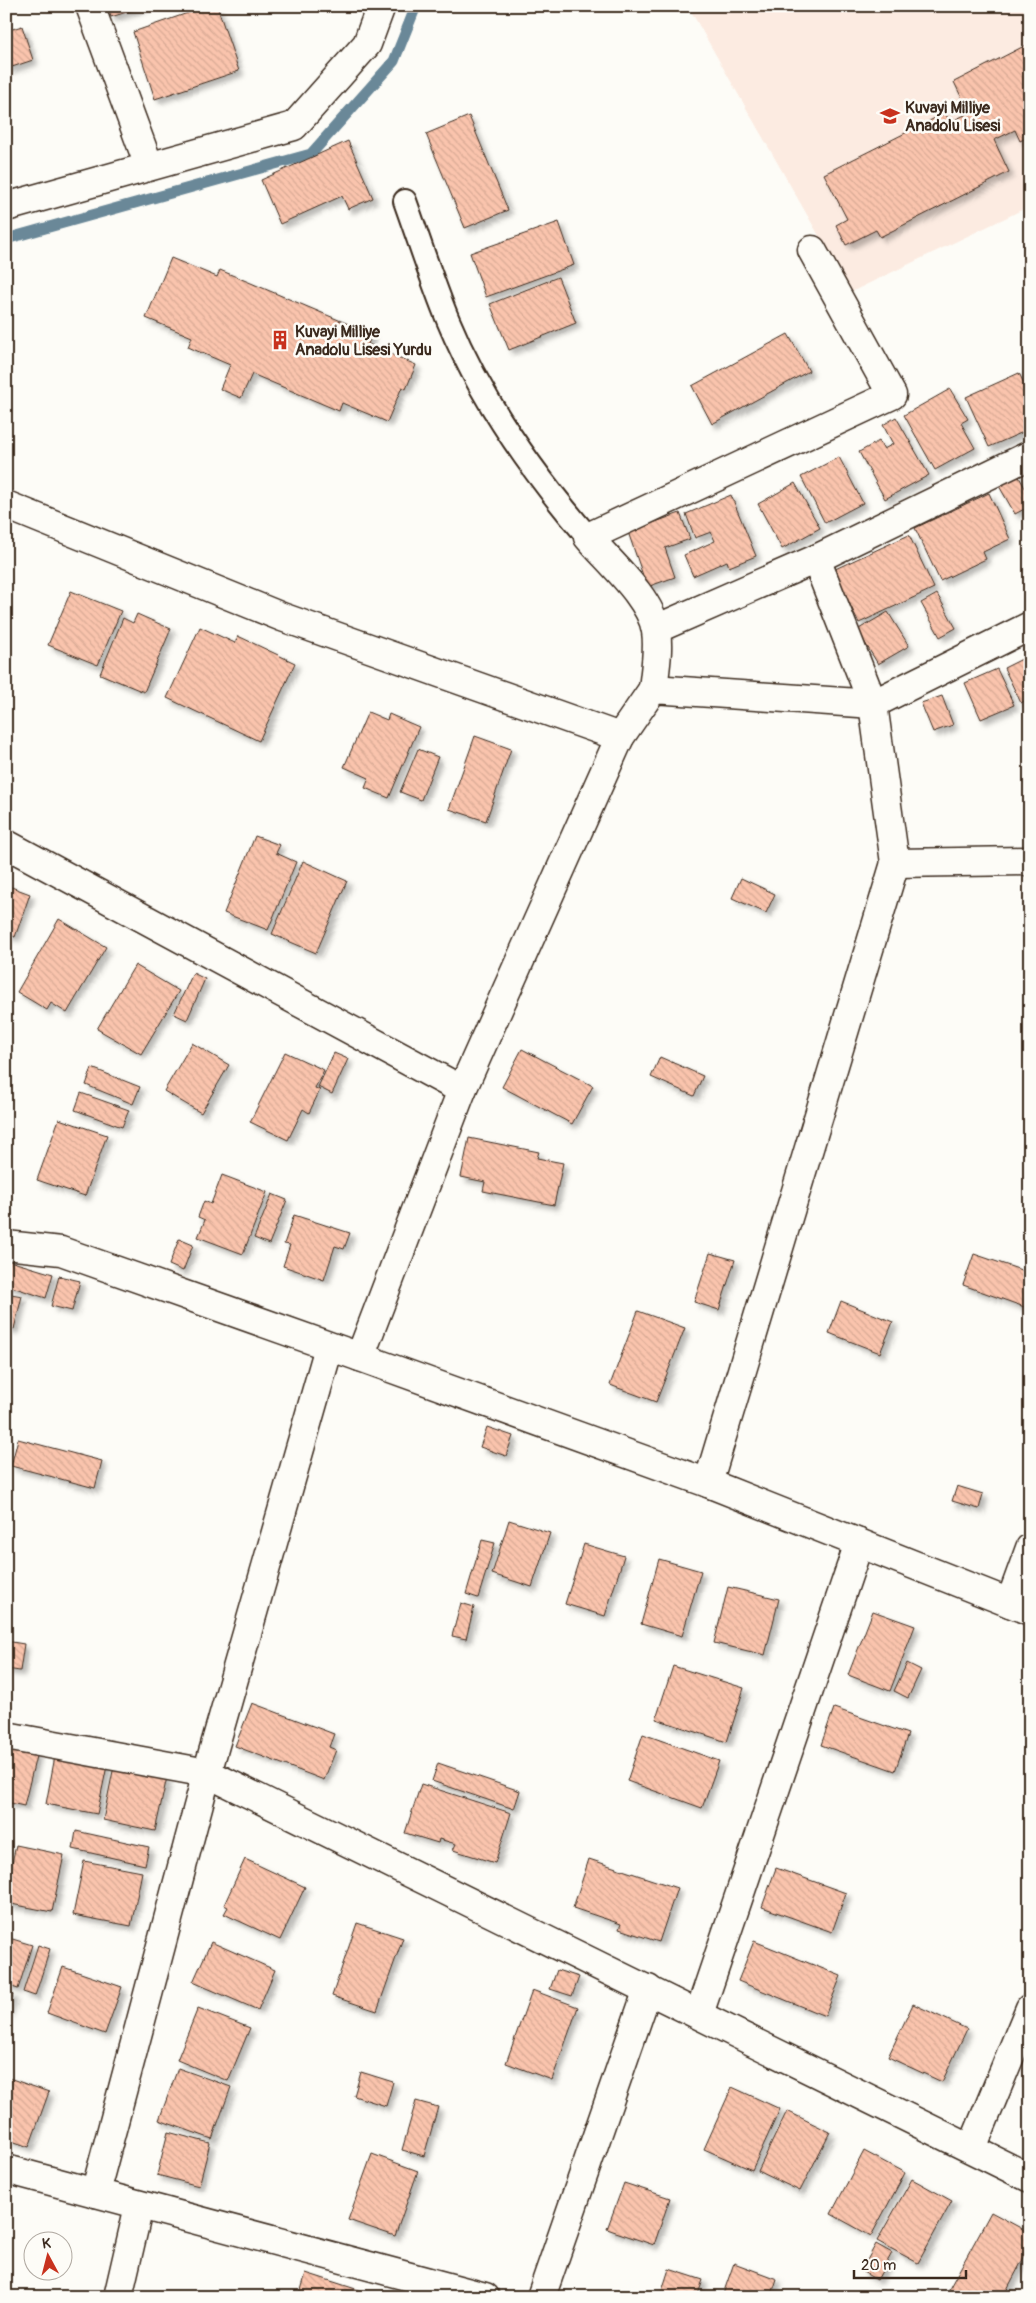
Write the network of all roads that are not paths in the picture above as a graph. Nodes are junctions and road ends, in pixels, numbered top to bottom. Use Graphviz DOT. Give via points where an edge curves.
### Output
graph roads {
  1 [pos="90,6"];
  2 [pos="382,6"];
  3 [pos="149,166"];
  4 [pos="405,201"];
  5 [pos="6,207"];
  6 [pos="812,250"];
  7 [pos="1030,455"];
  8 [pos="6,505"];
  9 [pos="588,537"];
  10 [pos="816,558"];
  11 [pos="1030,626"];
  12 [pos="656,629"];
  13 [pos="653,689"];
  14 [pos="873,704"];
  15 [pos="620,737"];
  16 [pos="6,844"];
  17 [pos="1030,861"];
  18 [pos="896,863"];
  19 [pos="462,1090"];
  20 [pos="6,1245"];
  21 [pos="329,1347"];
  22 [pos="360,1358"];
  23 [pos="708,1482"];
  24 [pos="859,1543"];
  25 [pos="1030,1548"];
  26 [pos="1020,1607"];
  27 [pos="6,1736"];
  28 [pos="208,1773"];
  29 [pos="648,1989"];
  30 [pos="1030,2008"];
  31 [pos="699,2014"];
  32 [pos="972,2148"];
  33 [pos="6,2169"];
  34 [pos="1030,2178"];
  35 [pos="94,2193"];
  36 [pos="139,2206"];
  37 [pos="410,2287"];
  38 [pos="118,2297"];
  39 [pos="485,2297"];
  40 [pos="541,2297"];
  1 -- 3 [label="street"];
  2 -- 3 [label="street" via="367,44 294,126"];
  3 -- 5 [label="street"];
  4 -- 9 [label="lane" via="448,320 468,363 516,445 550,493"];
  6 -- 9 [label="street" via="892,395"];
  7 -- 10 [label="street"];
  8 -- 15 [label="street" via="282,617"];
  9 -- 12 [label="street" via="641,598"];
  10 -- 12 [label="street"];
  10 -- 14 [label="street"];
  11 -- 14 [label="street"];
  12 -- 13 [label="street" via="658,646"];
  13 -- 14 [label="street"];
  13 -- 15 [label="street"];
  14 -- 18 [label="street"];
  15 -- 19 [label="street"];
  16 -- 19 [label="street"];
  17 -- 18 [label="street"];
  18 -- 23 [label="street"];
  19 -- 22 [label="street"];
  20 -- 21 [label="street" via="61,1251"];
  21 -- 22 [label="street"];
  21 -- 28 [label="street"];
  22 -- 23 [label="street"];
  23 -- 24 [label="street"];
  24 -- 26 [label="street"];
  24 -- 31 [label="street"];
  25 -- 26 [label="street"];
  27 -- 28 [label="street"];
  28 -- 29 [label="street"];
  28 -- 35 [label="street"];
  29 -- 31 [label="street"];
  29 -- 40 [label="street"];
  30 -- 32 [label="street"];
  31 -- 32 [label="street"];
  32 -- 34 [label="street"];
  33 -- 35 [label="street"];
  35 -- 36 [label="street"];
  36 -- 37 [label="street"];
  36 -- 38 [label="street"];
  37 -- 39 [label="street"];
}
